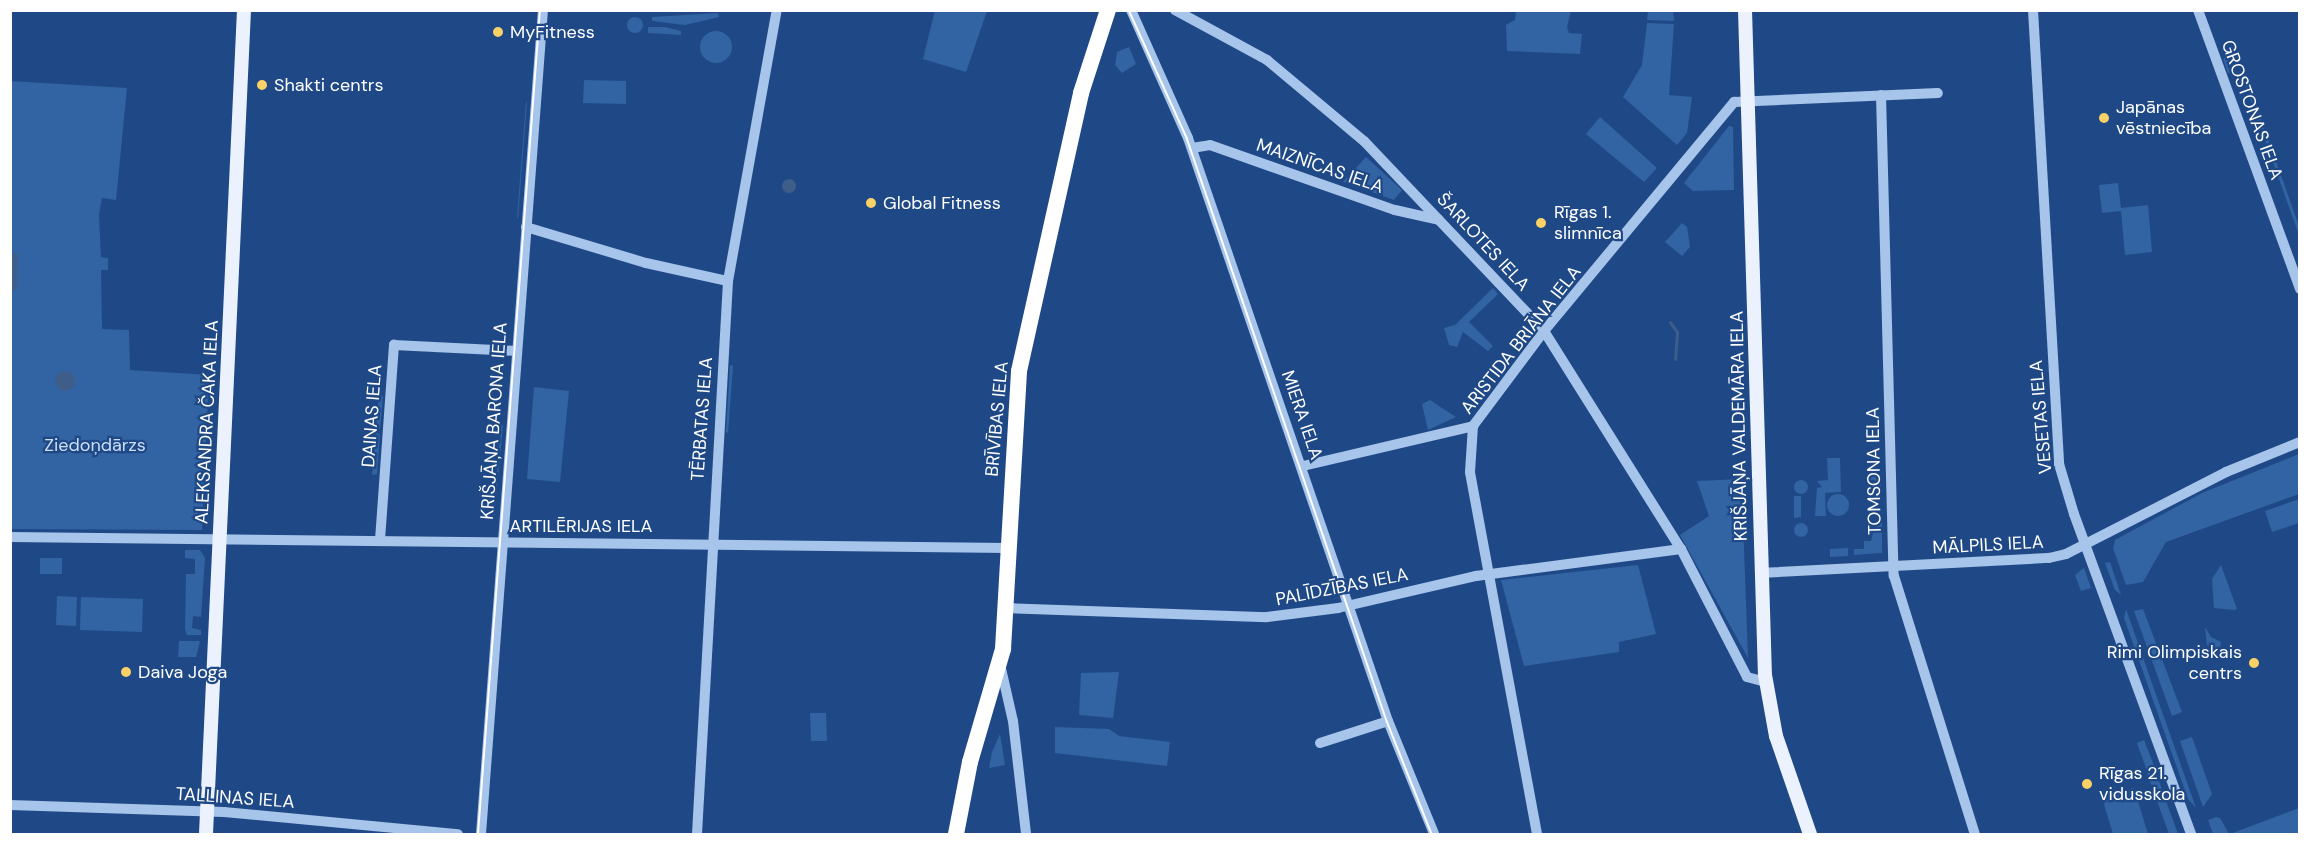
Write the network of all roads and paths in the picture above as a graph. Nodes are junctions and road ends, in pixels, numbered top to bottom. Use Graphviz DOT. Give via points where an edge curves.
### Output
graph roads {
  1 [pos="244,10"];
  2 [pos="543,10"];
  3 [pos="777,10"];
  4 [pos="1108,10"];
  5 [pos="1131,10"];
  6 [pos="1175,10"];
  7 [pos="1745,10"];
  8 [pos="2033,10"];
  9 [pos="2198,10"];
  10 [pos="1938,93"];
  11 [pos="1881,95"];
  12 [pos="1747,99"];
  13 [pos="1192,148"];
  14 [pos="1439,220"];
  15 [pos="525,227"];
  16 [pos="728,281"];
  17 [pos="2300,289"];
  18 [pos="1544,331"];
  19 [pos="516,351"];
  20 [pos="1473,426"];
  21 [pos="2300,442"];
  22 [pos="1303,466"];
  23 [pos="10,537"];
  24 [pos="380,540"];
  25 [pos="220,541"];
  26 [pos="502,542"];
  27 [pos="711,544"];
  28 [pos="2085,544"];
  29 [pos="1008,548"];
  30 [pos="1681,549"];
  31 [pos="1893,567"];
  32 [pos="1760,573"];
  33 [pos="1490,574"];
  34 [pos="1351,605"];
  35 [pos="1005,608"];
  36 [pos="1000,664"];
  37 [pos="1766,682"];
  38 [pos="1389,721"];
  39 [pos="1320,743"];
  40 [pos="10,805"];
  41 [pos="208,811"];
  42 [pos="206,834"];
  43 [pos="458,834"];
  44 [pos="481,834"];
  45 [pos="697,834"];
  46 [pos="956,834"];
  47 [pos="1026,834"];
  48 [pos="1434,834"];
  49 [pos="1537,834"];
  50 [pos="1810,834"];
  51 [pos="1975,834"];
  52 [pos="2191,834"];
  1 -- 25 [label="main road, ALEKSANDRA ČAKA IELA"];
  2 -- 15 [label="street, KRIŠJĀŅA BARONA IELA"];
  3 -- 16 [label="street, TĒRBATAS IELA"];
  4 -- 29 [label="highway, BRĪVĪBAS IELA" via="1081,93 1019,371"];
  5 -- 13 [label="street, MIERA IELA"];
  6 -- 14 [label="street, ŠARLOTES IELA" via="1270,63 1364,141"];
  7 -- 12 [label="main road, KRIŠJĀŅA VALDEMĀRA IELA"];
  8 -- 28 [label="street, VESETAS IELA" via="2058,454"];
  9 -- 17 [label="street, GROSTONAS IELA"];
  10 -- 11 [label="street"];
  11 -- 12 [label="street"];
  11 -- 31 [label="street, TOMSONA IELA"];
  12 -- 18 [label="street, ARISTIDA BRIĀNA IELA" via="1734,102 1724,113"];
  12 -- 32 [label="main road, KRIŠJĀŅA VALDEMĀRA IELA"];
  13 -- 14 [label="street, MAIZNĪCAS IELA" via="1210,145 1395,210"];
  13 -- 22 [label="street, MIERA IELA"];
  14 -- 18 [label="street, ŠARLOTES IELA"];
  15 -- 16 [label="street" via="646,263"];
  15 -- 19 [label="street, KRIŠJĀŅA BARONA IELA"];
  16 -- 27 [label="street, TĒRBATAS IELA"];
  18 -- 20 [label="street, ARISTIDA BRIĀNA IELA"];
  18 -- 30 [label="street, ŠARLOTES IELA"];
  19 -- 24 [label="street, DAINAS IELA" via="394,345"];
  19 -- 26 [label="street, KRIŠJĀŅA BARONA IELA"];
  20 -- 22 [label="street"];
  20 -- 33 [label="street, ARISTIDA BRIĀNA IELA" via="1470,472"];
  21 -- 28 [label="street, MĀLPILS IELA" via="2216,476"];
  22 -- 34 [label="street, MIERA IELA"];
  23 -- 25 [label="street, ARTILĒRIJAS IELA"];
  24 -- 25 [label="street, ARTILĒRIJAS IELA"];
  24 -- 26 [label="street, ARTILĒRIJAS IELA"];
  25 -- 41 [label="main road, ALEKSANDRA ČAKA IELA"];
  26 -- 27 [label="street, ARTILĒRIJAS IELA"];
  26 -- 44 [label="street, KRIŠJĀŅA BARONA IELA"];
  27 -- 29 [label="street, ARTILĒRIJAS IELA"];
  27 -- 45 [label="street, TĒRBATAS IELA"];
  28 -- 31 [label="street, MĀLPILS IELA" via="2049,558"];
  28 -- 52 [label="street, VESETAS IELA"];
  29 -- 35 [label="highway, BRĪVĪBAS IELA"];
  30 -- 33 [label="street, PALĪDZĪBAS IELA"];
  30 -- 37 [label="street, ŠARLOTES IELA" via="1747,677"];
  31 -- 32 [label="street, MĀLPILS IELA"];
  31 -- 51 [label="street, TOMSONA IELA"];
  32 -- 37 [label="main road, KRIŠJĀŅA VALDEMĀRA IELA"];
  33 -- 34 [label="street, PALĪDZĪBAS IELA"];
  33 -- 49 [label="street, ARISTIDA BRIĀNA IELA"];
  34 -- 35 [label="street, PALĪDZĪBAS IELA" via="1267,617"];
  34 -- 38 [label="street, MIERA IELA"];
  35 -- 36 [label="highway, BRĪVĪBAS IELA"];
  36 -- 46 [label="highway, BRĪVĪBAS IELA" via="970,762"];
  36 -- 47 [label="street" via="1013,721"];
  37 -- 50 [label="main road, KRIŠJĀŅA VALDEMĀRA IELA" via="1776,736"];
  38 -- 39 [label="street"];
  38 -- 48 [label="street, MIERA IELA"];
  40 -- 41 [label="street, TALLINAS IELA"];
  41 -- 42 [label="main road, ALEKSANDRA ČAKA IELA"];
  41 -- 43 [label="street, TALLINAS IELA"];
}
